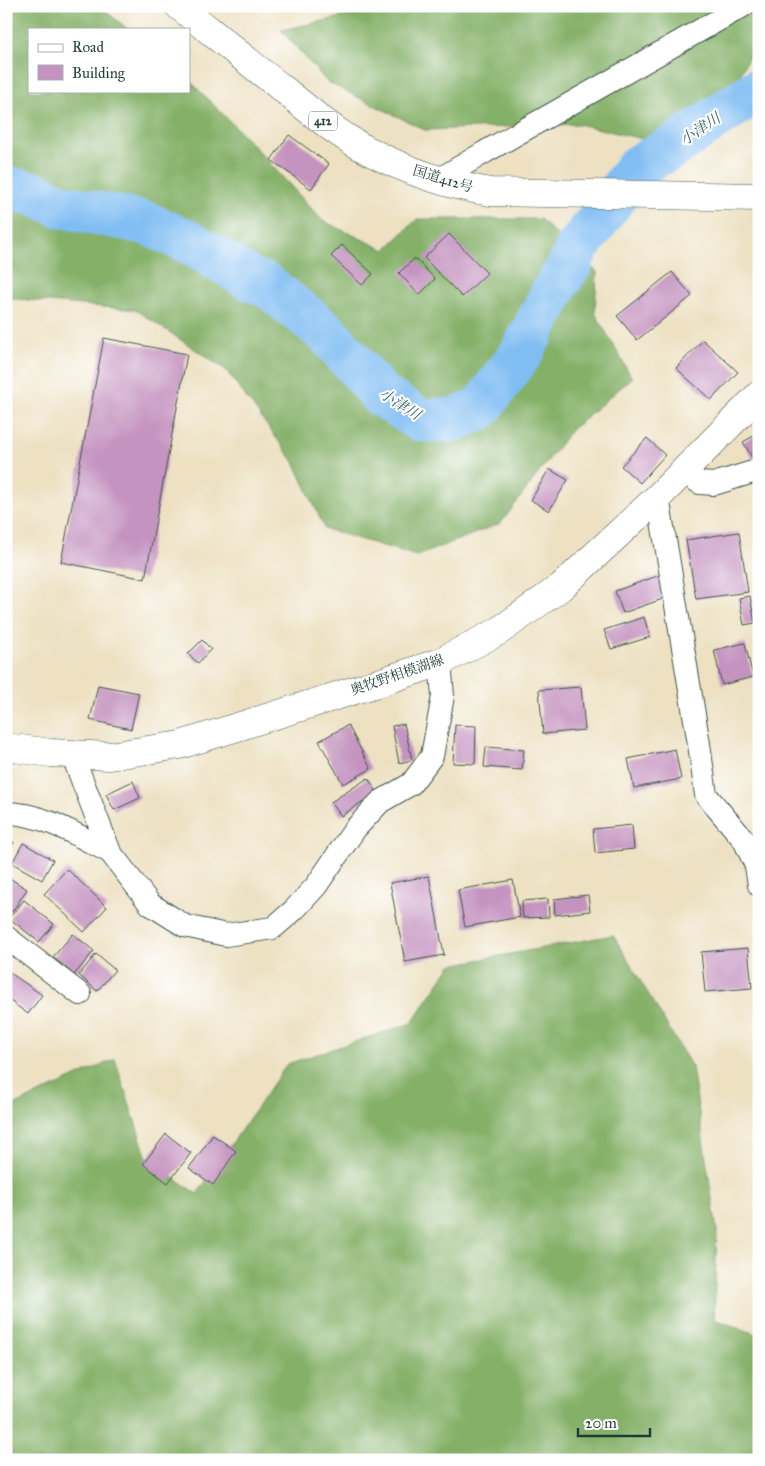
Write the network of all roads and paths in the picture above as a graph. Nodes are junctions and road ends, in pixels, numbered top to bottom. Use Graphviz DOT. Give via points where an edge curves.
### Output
graph roads {
  1 [pos="179,6"];
  2 [pos="744,6"];
  3 [pos="438,180"];
  4 [pos="759,197"];
  5 [pos="759,395"];
  6 [pos="759,470"];
  7 [pos="682,471"];
  8 [pos="658,497"];
  9 [pos="440,662"];
  10 [pos="6,747"];
  11 [pos="72,754"];
  12 [pos="6,813"];
  13 [pos="110,852"];
  14 [pos="759,885"];
  15 [pos="6,937"];
  16 [pos="80,994"];
  1 -- 3 [label="main road, 国道412号 / 412" via="322,121 368,151"];
  2 -- 3 [label="street"];
  3 -- 4 [label="main road, 国道412号 / 412" via="490,192"];
  5 -- 7 [label="main road, 奥牧野相模湖線"];
  6 -- 7 [label="street" via="714,484 700,483"];
  7 -- 8 [label="main road, 奥牧野相模湖線"];
  8 -- 9 [label="main road, 奥牧野相模湖線" via="561,588 499,631"];
  8 -- 14 [label="street" via="706,795 744,840 756,866"];
  9 -- 11 [label="main road, 奥牧野相模湖線" via="180,745 109,756"];
  9 -- 13 [label="street" via="443,696 432,756 411,784 380,802 356,829 316,886 273,928 226,935 184,926 150,904"];
  10 -- 11 [label="main road, 奥牧野相模湖線"];
  11 -- 13 [label="street"];
  12 -- 13 [label="street" via="38,818"];
  15 -- 16 [label="street"];
}
